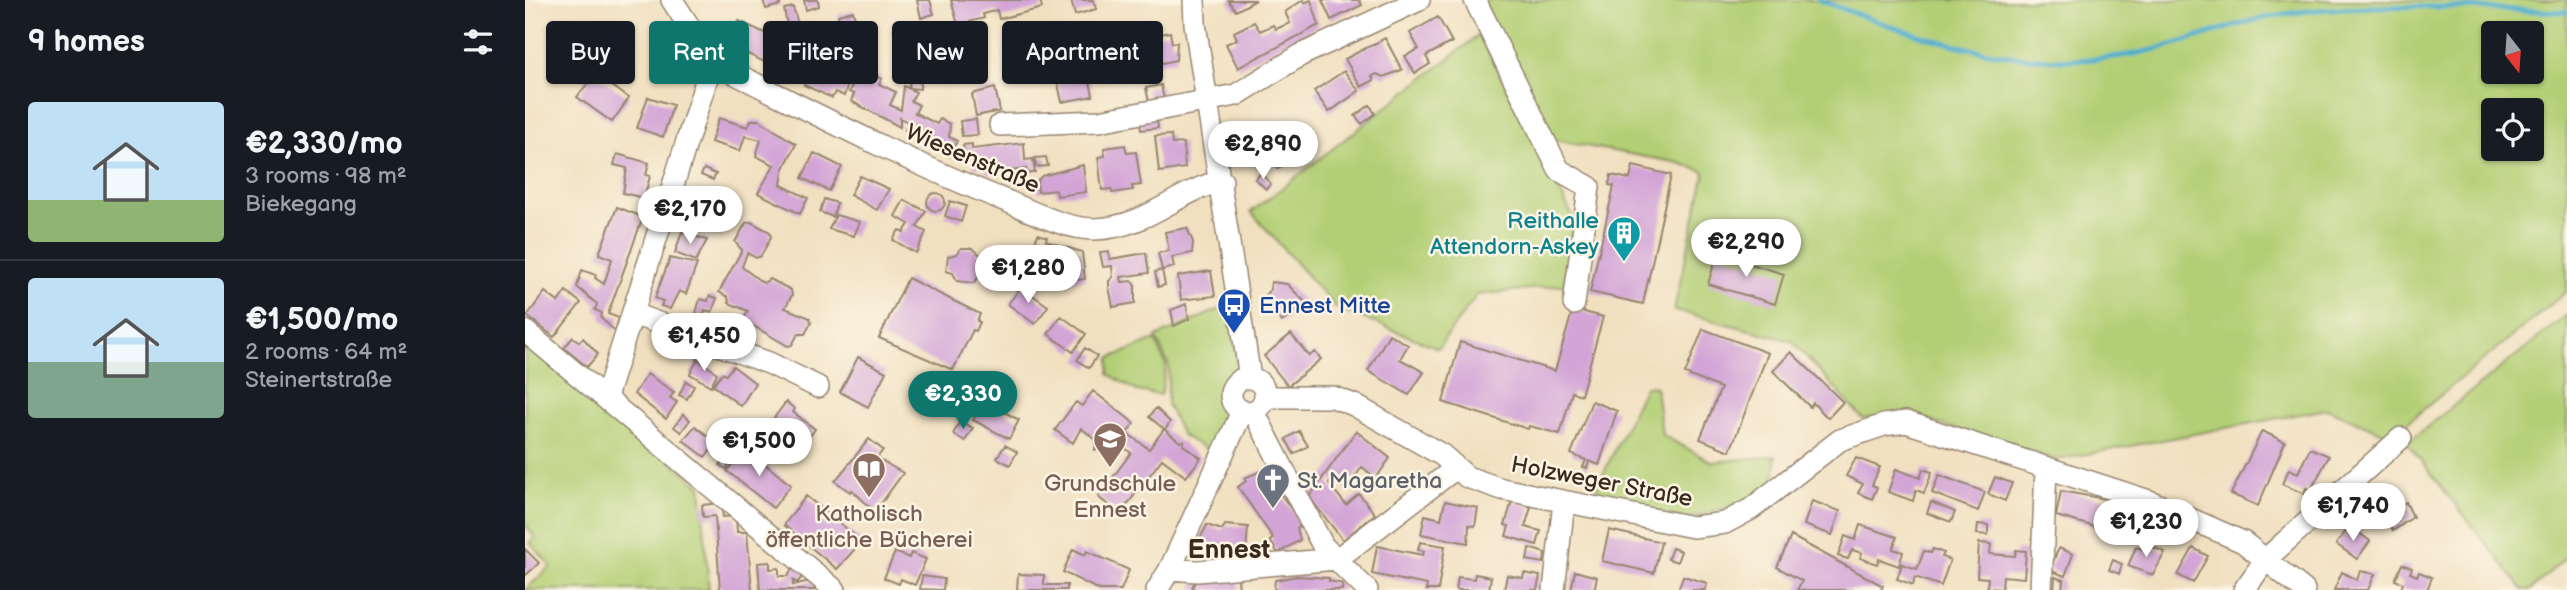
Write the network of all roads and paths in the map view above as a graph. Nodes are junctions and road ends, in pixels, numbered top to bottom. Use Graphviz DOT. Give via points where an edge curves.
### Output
graph roads {
  1 [pos="672,0"];
  2 [pos="1194,0"];
  3 [pos="1419,0"];
  4 [pos="1475,0"];
  5 [pos="686,21"];
  6 [pos="749,80"];
  7 [pos="705,84"];
  8 [pos="1208,101"];
  9 [pos="1000,125"];
  10 [pos="1222,181"];
  11 [pos="1574,304"];
  12 [pos="633,314"];
  13 [pos="525,331"];
  14 [pos="1250,378"];
  15 [pos="818,387"];
  16 [pos="606,397"];
  17 [pos="1254,407"];
  18 [pos="2401,438"];
  19 [pos="1456,468"];
  20 [pos="2046,468"];
  21 [pos="1565,502"];
  22 [pos="1336,559"];
  23 [pos="2266,559"];
  24 [pos="1170,569"];
  25 [pos="835,590"];
  26 [pos="1157,590"];
  27 [pos="1367,590"];
  28 [pos="1554,590"];
  29 [pos="2041,590"];
  30 [pos="2243,590"];
  31 [pos="2304,590"];
  1 -- 5 [label="street"];
  2 -- 8 [label="street"];
  3 -- 8 [label="street" via="1301,55 1236,94"];
  4 -- 11 [label="street" via="1559,170 1589,187"];
  6 -- 10 [label="street, Wiesenstraße" via="934,173 1052,219 1092,229 1123,226 1153,215 1201,186"];
  7 -- 12 [label="street"];
  8 -- 9 [label="street" via="1100,121"];
  8 -- 10 [label="street"];
  10 -- 14 [label="street"];
  12 -- 15 [label="street" via="769,363"];
  12 -- 16 [label="street"];
  13 -- 16 [label="street"];
  14 -- 17 [label="street" via="1258,381"];
  14 -- 17 [label="street" via="1238,381 1231,391 1233,404"];
  16 -- 25 [label="street"];
  17 -- 19 [label="street, Holzweger Straße" via="1333,397 1355,405"];
  17 -- 22 [label="street" via="1323,546"];
  17 -- 24 [label="street"];
  18 -- 23 [label="street"];
  19 -- 21 [label="street, Holzweger Straße" via="1467,477 1502,489"];
  19 -- 22 [label="street"];
  20 -- 21 [label="street, Holzweger Straße" via="1906,422 1840,440 1761,502 1725,523 1693,527"];
  20 -- 23 [label="street, Holzweger Straße" via="2152,502 2243,542"];
  20 -- 29 [label="street"];
  21 -- 28 [label="street"];
  22 -- 24 [label="street" via="1197,571"];
  22 -- 27 [label="street"];
  23 -- 30 [label="street"];
  23 -- 31 [label="street, Holzweger Straße"];
  24 -- 26 [label="street"];
}
